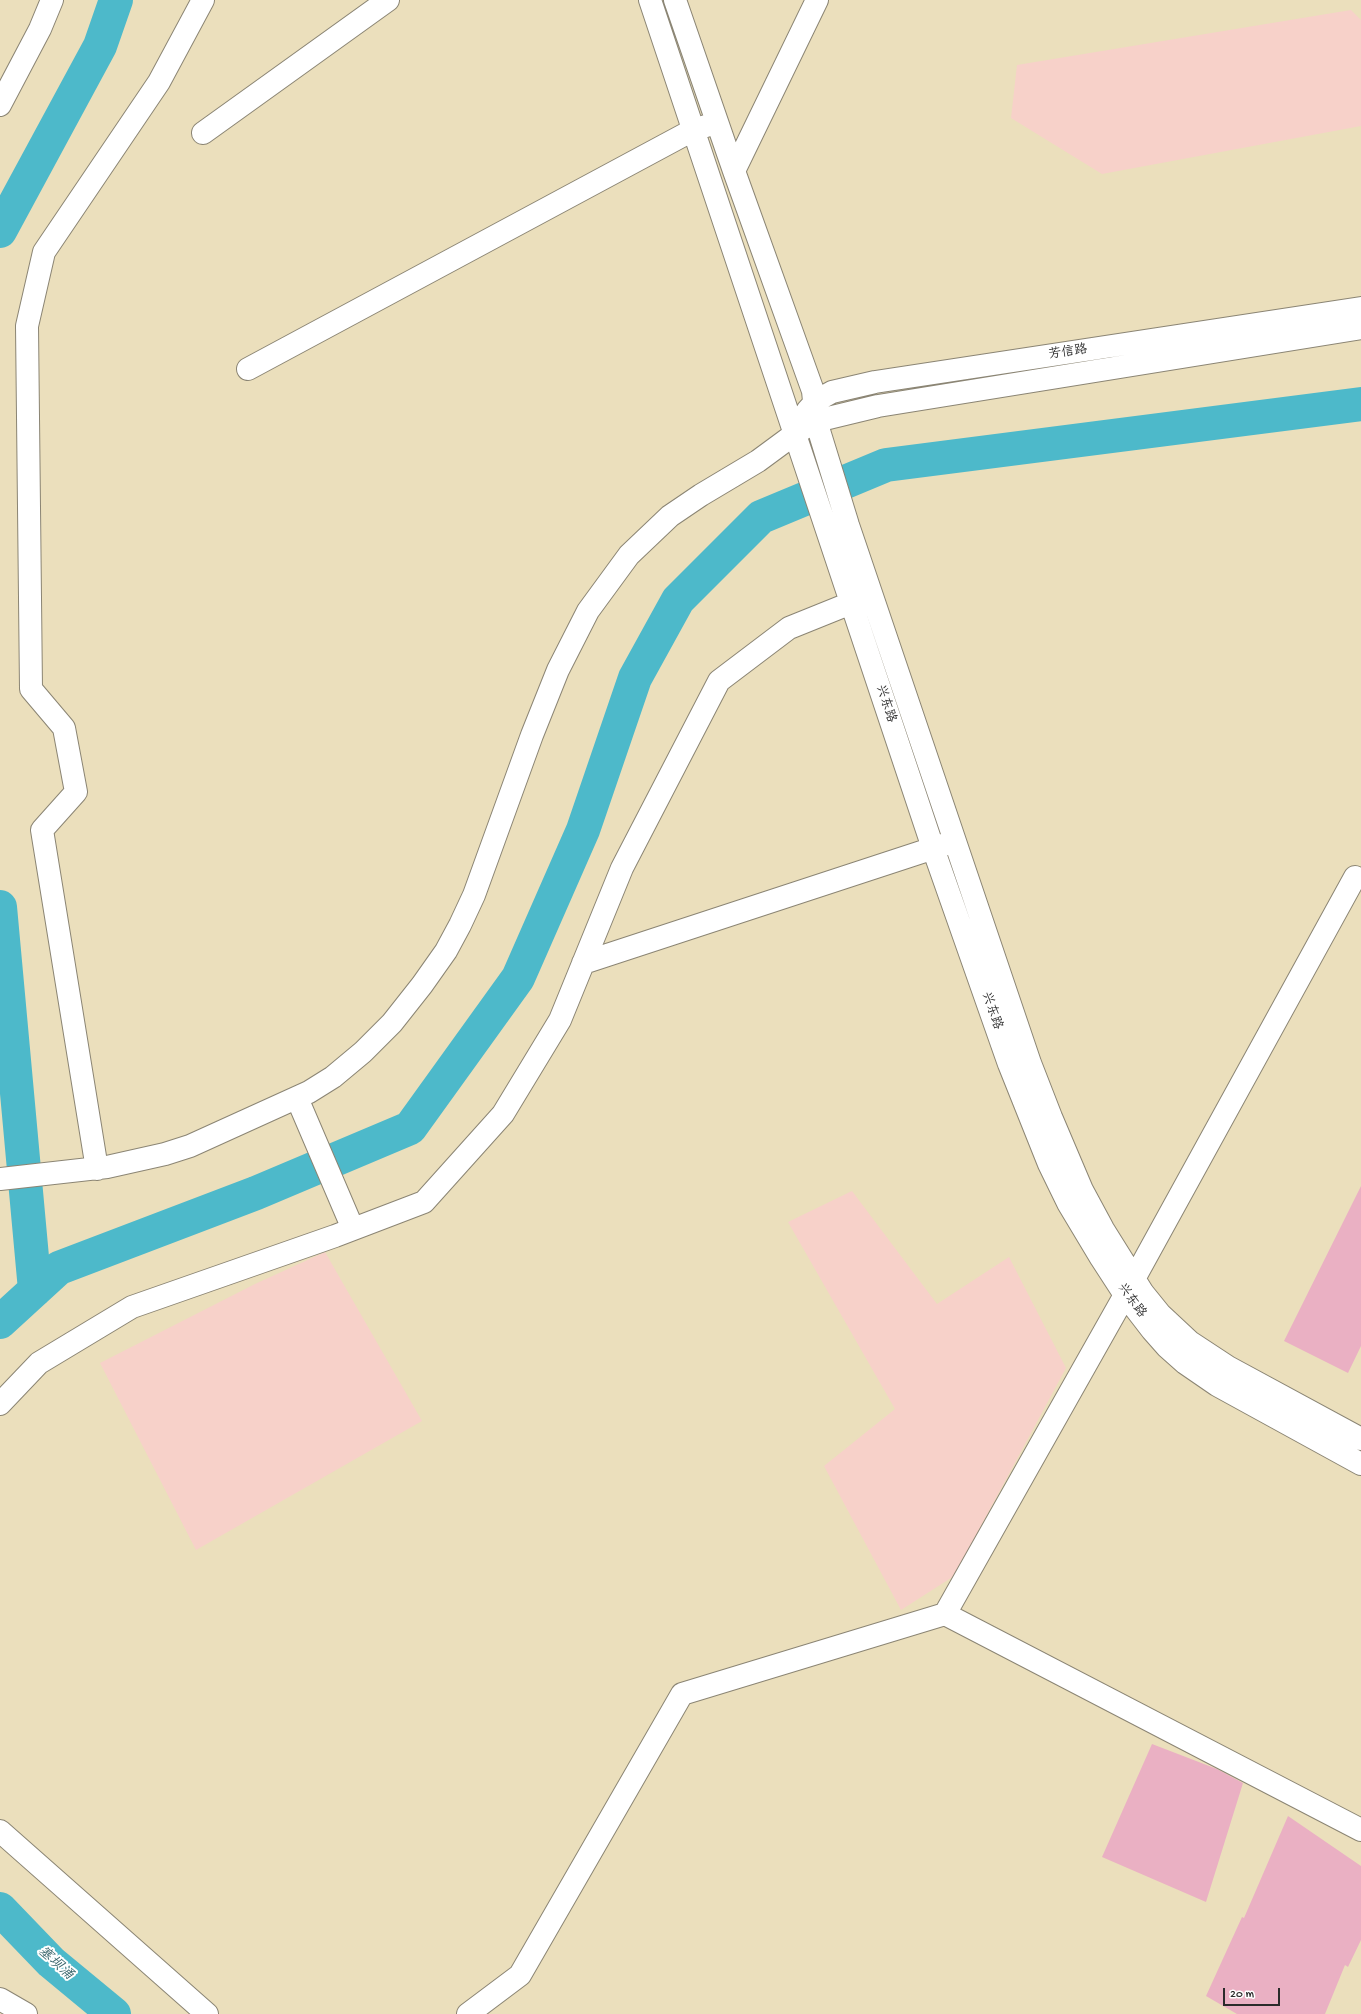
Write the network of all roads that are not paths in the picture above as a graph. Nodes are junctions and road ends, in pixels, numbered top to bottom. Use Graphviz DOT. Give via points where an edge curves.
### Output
graph roads {
  1 [pos="52,0"];
  2 [pos="203,0"];
  3 [pos="388,0"];
  4 [pos="650,0"];
  5 [pos="675,0"];
  6 [pos="817,0"];
  7 [pos="0,105"];
  8 [pos="717,122"];
  9 [pos="694,130"];
  10 [pos="203,134"];
  11 [pos="734,171"];
  12 [pos="1361,308"];
  13 [pos="1361,328"];
  14 [pos="248,369"];
  15 [pos="816,411"];
  16 [pos="796,433"];
  17 [pos="851,603"];
  18 [pos="955,841"];
  19 [pos="933,848"];
  20 [pos="1355,878"];
  21 [pos="584,963"];
  22 [pos="297,1098"];
  23 [pos="97,1169"];
  24 [pos="0,1179"];
  25 [pos="353,1229"];
  26 [pos="1130,1287"];
  27 [pos="0,1404"];
  28 [pos="1361,1439"];
  29 [pos="1361,1464"];
  30 [pos="944,1614"];
  31 [pos="1361,1830"];
  32 [pos="0,1831"];
  33 [pos="0,1999"];
  34 [pos="26,2014"];
  35 [pos="207,2014"];
  36 [pos="468,2014"];
  1 -- 7 [label="street" via="40,29"];
  2 -- 23 [label="street" via="160,82 44,252 27,326 31,689 64,728 76,792 42,830"];
  3 -- 10 [label="street"];
  4 -- 9 [label="street, 兴东路"];
  5 -- 8 [label="street, 兴东路"];
  6 -- 11 [label="street"];
  8 -- 9 [label="street"];
  8 -- 11 [label="street, 兴东路"];
  9 -- 14 [label="street"];
  9 -- 16 [label="street, 兴东路"];
  11 -- 15 [label="street, 兴东路" via="798,346"];
  12 -- 15 [label="street, 芳信路" via="927,373 845,388 832,392"];
  13 -- 15 [label="street, 芳信路" via="885,405"];
  15 -- 16 [label="street"];
  15 -- 18 [label="street, 兴东路" via="824,451"];
  16 -- 17 [label="street, 兴东路"];
  16 -- 22 [label="street" via="758,461 701,494 670,516 646,537 620,566 588,611 571,642 532,735 474,895 446,950 392,1023 333,1077"];
  17 -- 19 [label="street, 兴东路"];
  17 -- 21 [label="street" via="789,628 719,681 622,868"];
  18 -- 19 [label="street"];
  18 -- 26 [label="street, 兴东路" via="1051,1117 1082,1190"];
  19 -- 21 [label="street"];
  19 -- 26 [label="street, 兴东路" via="1009,1064 1049,1164 1068,1203"];
  20 -- 26 [label="street"];
  21 -- 25 [label="street" via="560,1020 503,1114 424,1202"];
  22 -- 23 [label="street" via="190,1146 135,1162"];
  22 -- 25 [label="street"];
  23 -- 24 [label="street"];
  25 -- 27 [label="street" via="132,1307 39,1363"];
  26 -- 28 [label="street, 兴东路" via="1190,1342 1228,1367"];
  26 -- 29 [label="street, 兴东路" via="1152,1330 1185,1363 1217,1385"];
  26 -- 30 [label="street"];
  30 -- 31 [label="street"];
  30 -- 36 [label="street" via="682,1694 520,1975"];
  32 -- 35 [label="street"];
  33 -- 34 [label="street"];
}
